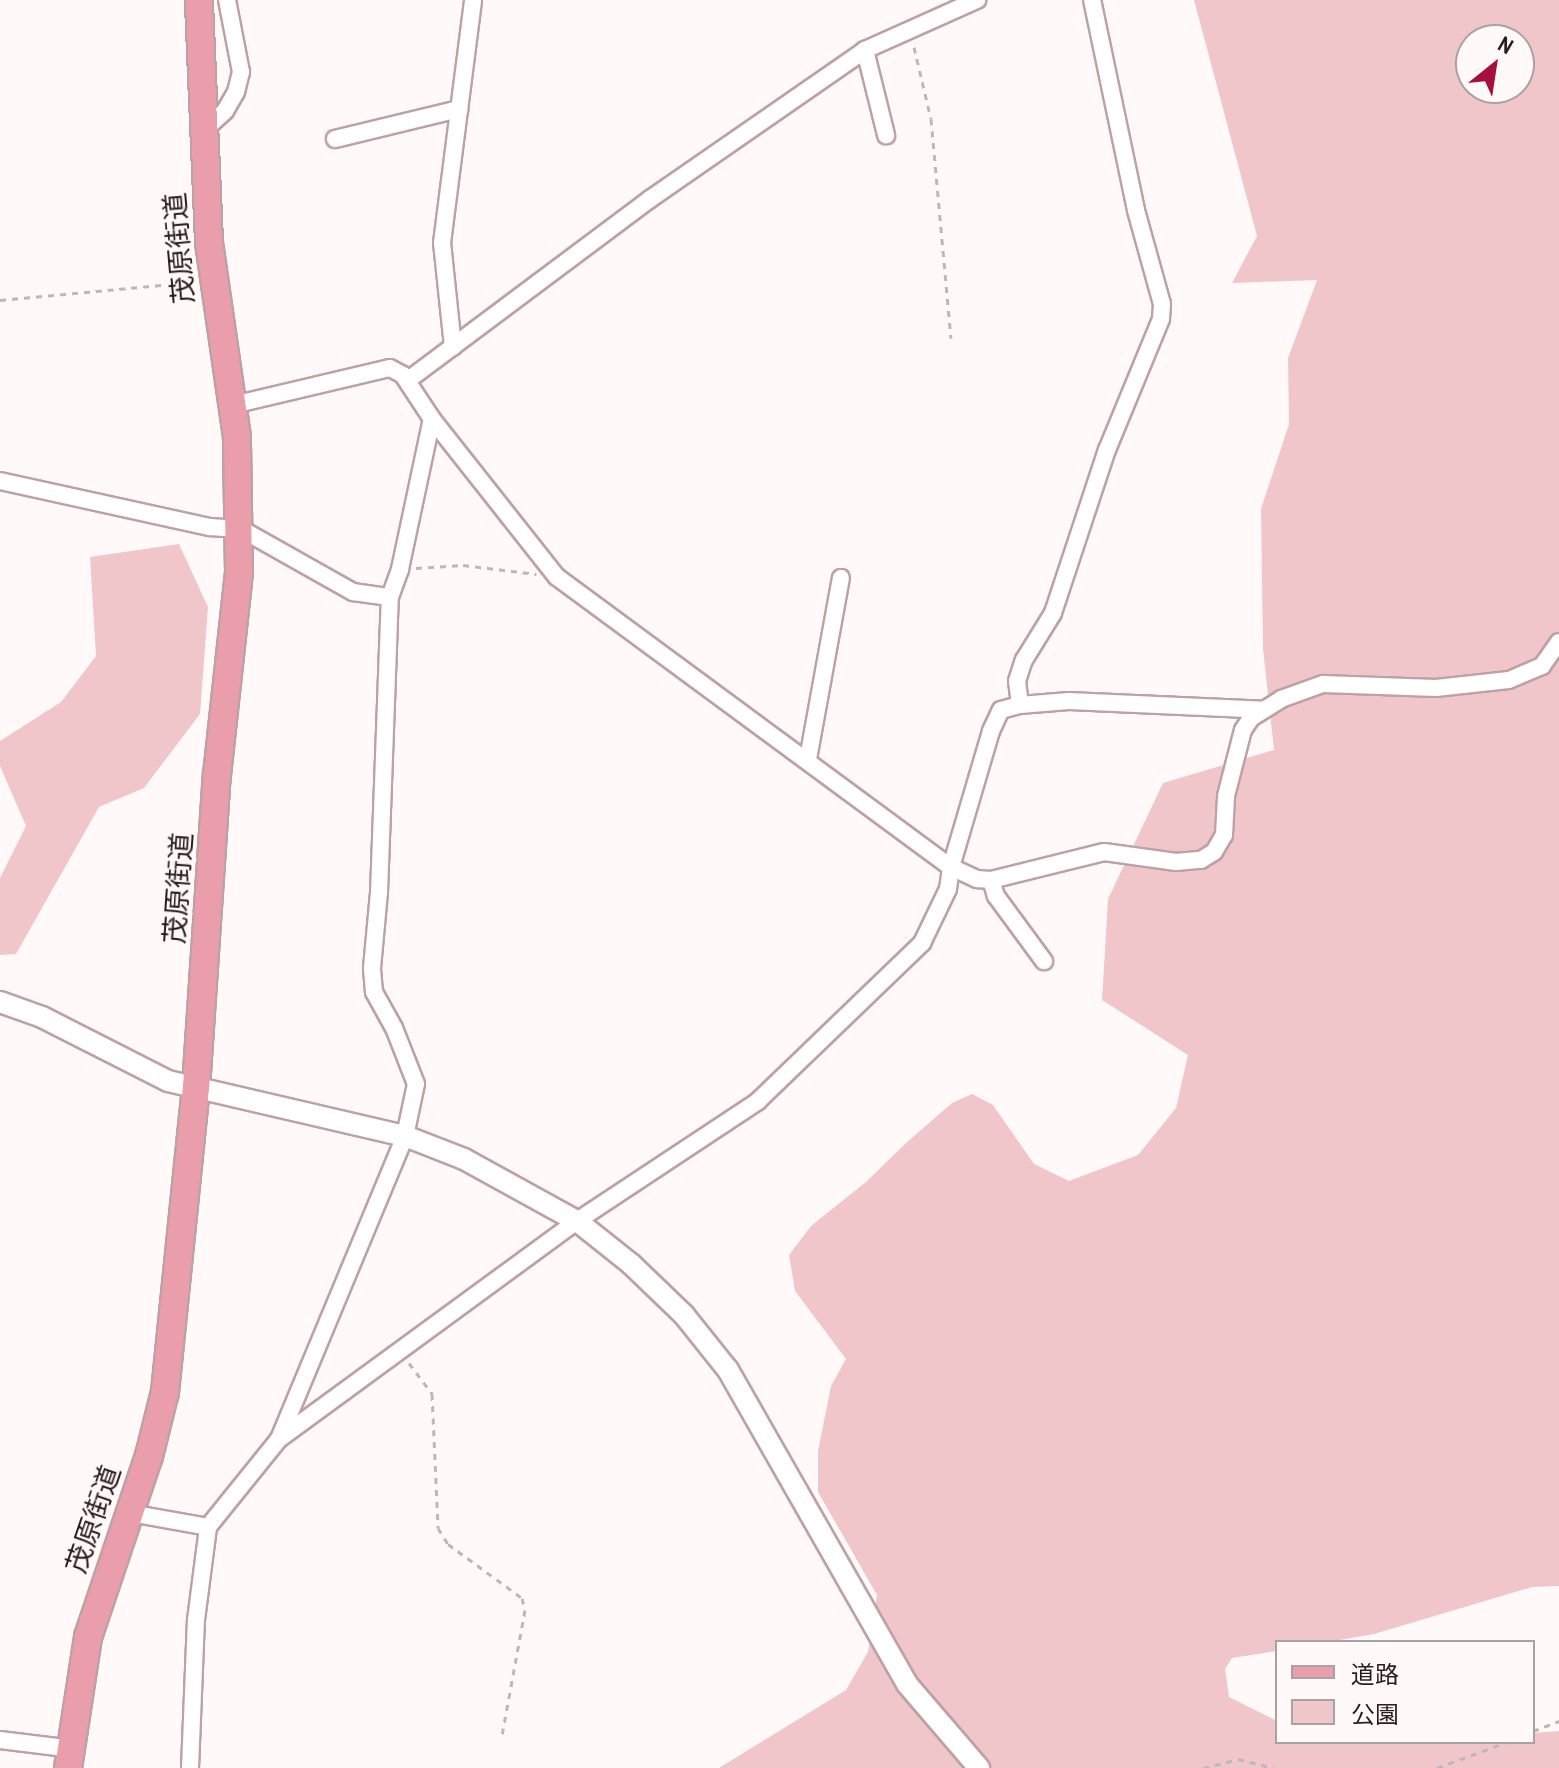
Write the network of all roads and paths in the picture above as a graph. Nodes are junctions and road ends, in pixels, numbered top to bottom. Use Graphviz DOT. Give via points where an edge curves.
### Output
graph roads {
  1 [pos="199,0"];
  2 [pos="227,0"];
  3 [pos="473,0"];
  4 [pos="977,0"];
  5 [pos="1092,0"];
  6 [pos="910,28"];
  7 [pos="865,50"];
  8 [pos="459,109"];
  9 [pos="202,132"];
  10 [pos="886,135"];
  11 [pos="335,139"];
  12 [pos="213,280"];
  13 [pos="0,300"];
  14 [pos="951,338"];
  15 [pos="453,347"];
  16 [pos="408,380"];
  17 [pos="233,405"];
  18 [pos="432,419"];
  19 [pos="0,481"];
  20 [pos="241,529"];
  21 [pos="400,569"];
  22 [pos="557,577"];
  23 [pos="841,578"];
  24 [pos="390,597"];
  25 [pos="1559,642"];
  26 [pos="1020,705"];
  27 [pos="1264,710"];
  28 [pos="808,759"];
  29 [pos="951,867"];
  30 [pos="991,880"];
  31 [pos="1044,961"];
  32 [pos="0,1002"];
  33 [pos="196,1088"];
  34 [pos="405,1136"];
  35 [pos="577,1221"];
  36 [pos="397,1352"];
  37 [pos="279,1439"];
  38 [pos="130,1513"];
  39 [pos="208,1527"];
  40 [pos="1559,1721"];
  41 [pos="1535,1730"];
  42 [pos="502,1735"];
  43 [pos="0,1740"];
  44 [pos="1502,1744"];
  45 [pos="70,1759"];
  46 [pos="190,1768"];
  47 [pos="979,1768"];
  48 [pos="1203,1768"];
  49 [pos="1274,1768"];
  50 [pos="1437,1768"];
  1 -- 9 [label="main road, 茂原街道"];
  2 -- 9 [label="street" via="241,72 225,111"];
  3 -- 8 [label="street"];
  4 -- 6 [label="street"];
  5 -- 26 [label="street" via="1136,210 1162,304 1161,319 1107,450 1053,613 1024,660 1017,681"];
  6 -- 7 [label="street"];
  6 -- 14 [label="path" via="931,119"];
  7 -- 10 [label="street"];
  7 -- 15 [label="street" via="650,199"];
  8 -- 11 [label="street"];
  8 -- 15 [label="street" via="442,243"];
  9 -- 12 [label="main road, 茂原街道"];
  12 -- 13 [label="path"];
  12 -- 17 [label="main road, 茂原街道"];
  15 -- 16 [label="street"];
  16 -- 17 [label="street" via="390,368"];
  16 -- 18 [label="street"];
  17 -- 20 [label="main road, 茂原街道"];
  18 -- 21 [label="street"];
  18 -- 22 [label="street"];
  19 -- 20 [label="street" via="210,527"];
  20 -- 24 [label="street" via="353,592"];
  20 -- 33 [label="main road, 茂原街道" via="217,775"];
  21 -- 22 [label="path" via="463,565"];
  21 -- 24 [label="street"];
  22 -- 28 [label="street"];
  23 -- 28 [label="street"];
  24 -- 34 [label="street" via="372,968 374,992 416,1084"];
  25 -- 27 [label="street" via="1542,666 1509,680 1436,688 1323,684"];
  26 -- 27 [label="street" via="1069,701"];
  26 -- 29 [label="street" via="1001,710 991,731"];
  27 -- 30 [label="street" via="1243,730 1226,796 1224,835 1214,852 1201,860 1176,862 1104,852"];
  28 -- 29 [label="street"];
  29 -- 30 [label="street" via="963,876"];
  29 -- 35 [label="street" via="948,889 910,959 758,1101"];
  30 -- 31 [label="street" via="996,896"];
  32 -- 33 [label="street" via="42,1017 168,1081"];
  33 -- 34 [label="street"];
  33 -- 38 [label="main road, 茂原街道" via="165,1392"];
  34 -- 35 [label="street" via="464,1159"];
  34 -- 37 [label="street"];
  35 -- 36 [label="street"];
  35 -- 47 [label="street" via="684,1315 728,1370 907,1684"];
  36 -- 37 [label="street"];
  36 -- 42 [label="path" via="432,1394 438,1528 448,1544 522,1598 525,1610"];
  37 -- 39 [label="street"];
  38 -- 39 [label="street"];
  38 -- 45 [label="main road, 茂原街道" via="88,1637"];
  39 -- 46 [label="street" via="196,1620"];
  40 -- 41 [label="path"];
  43 -- 45 [label="street"];
  44 -- 50 [label="path"];
  48 -- 49 [label="path" via="1238,1759"];
}
